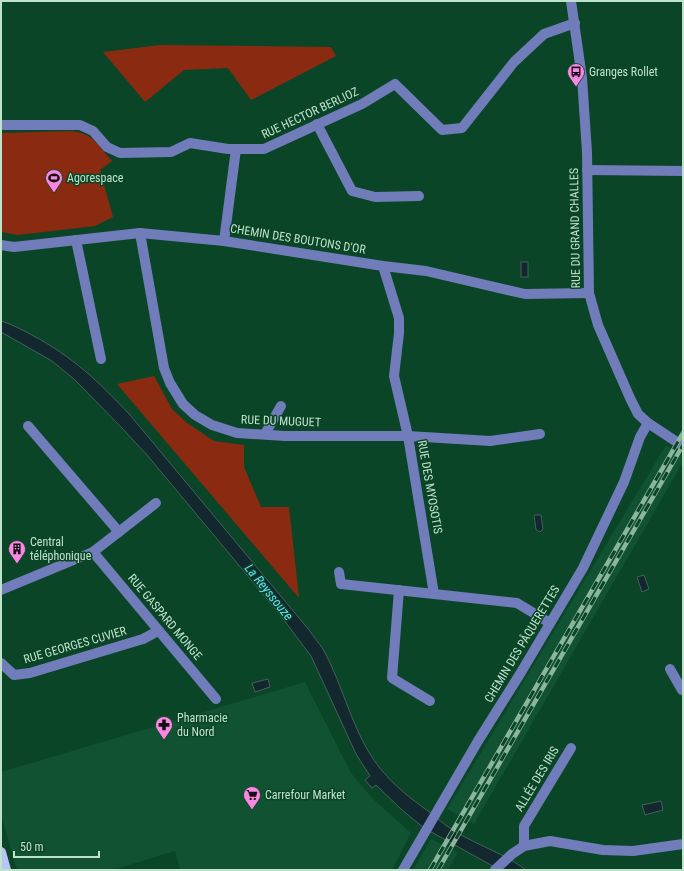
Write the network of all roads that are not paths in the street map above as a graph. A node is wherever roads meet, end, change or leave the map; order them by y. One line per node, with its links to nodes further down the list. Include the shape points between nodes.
1 (571, 1): 2 (street, RUE DU GRAND CHALLES)
2 (575, 23): 3 (street, RUE HECTOR BERLIOZ, via 544,34 514,62 462,128 442,130 395,84 362,104); 6 (street, RUE DU GRAND CHALLES, via 582,78)
3 (317, 124): 5 (street, RUE HECTOR BERLIOZ, via 264,149); 8 (street, via 352,191 375,197)
4 (1, 125): 5 (street, RUE HECTOR BERLIOZ, via 80,125 93,131 107,147 120,153 171,152 190,143)
5 (236, 149): 11 (street)
6 (587, 170): 7 (street); 14 (street, RUE DU GRAND CHALLES)
7 (683, 171)
8 (419, 196)
9 (140, 233): 10 (street, CHEMIN DES BOUTONS D'OR); 11 (street, CHEMIN DES BOUTONS D'OR); 19 (street, RUE DU MUGUET, via 164,368 183,404 212,425 237,433)
10 (76, 240): 12 (street, CHEMIN DES BOUTONS D'OR, via 14,247); 15 (street)
11 (224, 241): 13 (street, CHEMIN DES BOUTONS D'OR)
12 (1, 245)
13 (383, 266): 14 (street, CHEMIN DES BOUTONS D'OR, via 426,271 525,294); 21 (street, RUE DES MYOSOTIS, via 399,318 394,376)
14 (589, 293): 17 (street, RUE DU GRAND CHALLES, via 598,325 630,398 638,414)
15 (101, 359)
16 (280, 406): 19 (street)
17 (648, 422): 22 (street, RUE DU GRAND CHALLES); 30 (street, CHEMIN DES PÂQUERETTES, via 640,436 624,482 583,568)
18 (28, 426): 24 (street)
19 (265, 434): 21 (street, RUE DU MUGUET)
20 (540, 434): 21 (street, RUE DU MUGUET, via 490,441)
21 (408, 436): 29 (street, RUE DES MYOSOTIS)
22 (683, 446)
23 (156, 502): 24 (street)
24 (119, 532): 25 (street)
25 (93, 552): 27 (street); 31 (street, RUE GASPARD MONGE)
26 (339, 572): 28 (street, via 341,584)
27 (1, 590)
28 (399, 590): 29 (street); 36 (street, via 392,678)
29 (434, 594): 30 (street, via 517,603)
30 (550, 623): 42 (street, CHEMIN DES PÂQUERETTES)
31 (158, 631): 32 (street, RUE GEORGES CUVIER, via 143,639 30,673 14,675); 35 (street, RUE GASPARD MONGE)
32 (1, 663)
33 (670, 669): 34 (street)
34 (683, 690)
35 (216, 699)
36 (430, 701)
37 (570, 748): 39 (street, ALLÉE DES IRIS, via 524,826)
38 (683, 844): 39 (street, via 633,851 603,850 550,841)
39 (524, 846): 43 (street)
40 (1, 852): 41 (main road)
41 (6, 870)
42 (403, 870)
43 (495, 870)

